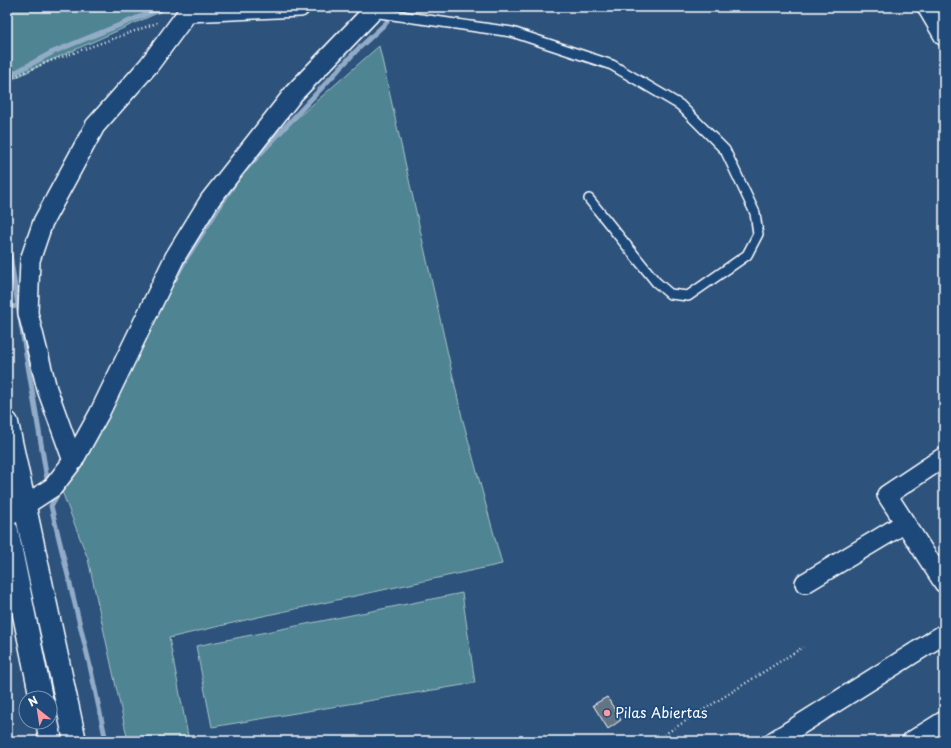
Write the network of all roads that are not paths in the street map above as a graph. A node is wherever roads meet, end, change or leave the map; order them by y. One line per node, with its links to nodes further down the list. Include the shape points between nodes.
1 (300, 7): 8 (street, via 188,12 149,65 95,126 43,222 30,260 28,313 47,388)
2 (932, 9): 4 (street)
3 (373, 10): 5 (lane, via 512,32 612,65 680,105 725,150 755,213 758,234 747,255 688,296 670,294 656,282); 8 (street, via 294,93 210,200 175,256 99,414)
4 (944, 36)
5 (589, 198)
6 (7, 423): 9 (street)
7 (944, 457): 10 (street, via 887,494)
8 (73, 460): 9 (street, via 53,487)
9 (15, 512): 16 (street)
10 (905, 523): 12 (street); 13 (street)
11 (7, 531): 15 (street)
12 (943, 580)
13 (805, 583)
14 (944, 634): 22 (street)
15 (39, 690)
16 (56, 690)
17 (58, 698): 21 (street)
18 (944, 721): 23 (street)
19 (48, 730): 20 (street)
20 (51, 741)
21 (75, 741)
22 (774, 741)
23 (912, 741)

